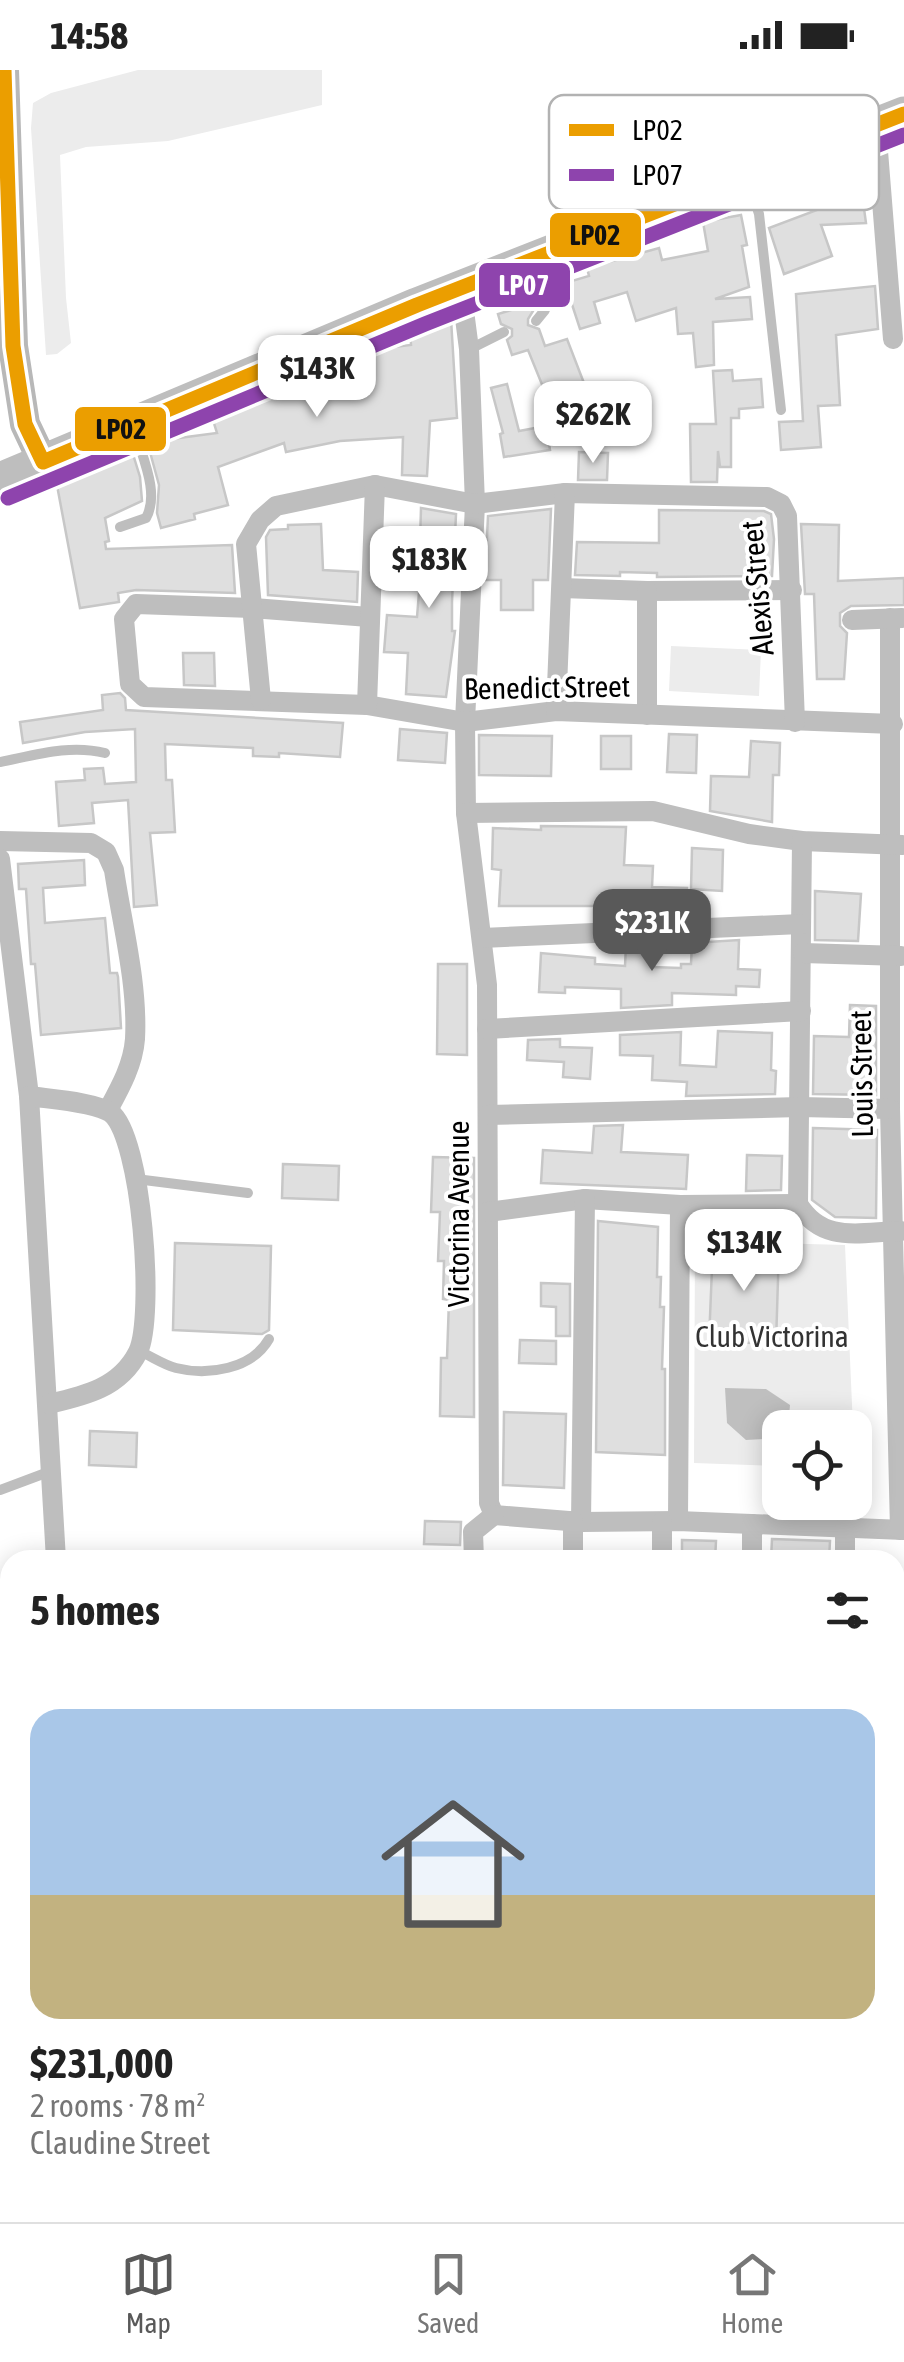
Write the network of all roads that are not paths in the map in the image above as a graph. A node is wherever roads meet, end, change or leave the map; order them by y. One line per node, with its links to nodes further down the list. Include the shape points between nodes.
1 (4, 70): 3 (main road)
2 (890, 120): 10 (street)
3 (4, 184): 11 (main road)
4 (661, 210): 6 (highway)
5 (758, 210): 13 (lane)
6 (534, 258): 7 (highway); 8 (lane, via 545,310)
7 (461, 288): 12 (street, Victorina Avenue); 14 (highway)
8 (536, 321)
9 (504, 332): 12 (lane)
10 (894, 339)
11 (6, 346): 15 (main road)
12 (469, 350): 19 (street, Victorina Avenue)
13 (781, 410)
14 (134, 426): 15 (highway); 20 (lane, via 151,510)
15 (42, 462): 16 (highway)
16 (0, 480)
17 (375, 485): 19 (street, Alexis Street); 24 (street, Alexis Street, via 276,506 260,520 246,544); 25 (street)
18 (565, 494): 19 (street, Alexis Street); 21 (street); 22 (street, Alexis Street, via 768,497 787,516)
19 (475, 504): 32 (street, Victorina Avenue)
20 (120, 527)
21 (562, 588): 23 (street); 30 (street)
22 (792, 590): 23 (street); 33 (street, Alexis Street)
23 (647, 592): 31 (street)
24 (252, 608): 25 (street); 28 (street, Alexis Street); 28 (street, Benedict Street, via 136,604 124,618 125,657 130,684 144,697)
25 (369, 617): 29 (street)
26 (897, 618): 27 (street); 34 (street, Louis Street)
27 (852, 620)
28 (261, 700): 29 (street, Benedict Street)
29 (366, 705): 32 (street, Benedict Street)
30 (556, 711): 31 (street, Benedict Street); 32 (street, Benedict Street)
31 (648, 716): 33 (street, Benedict Street)
32 (465, 722): 38 (street, Victorina Avenue)
33 (795, 722): 34 (street, Benedict Street)
34 (893, 724): 36 (street, Louis Street)
35 (105, 752): 37 (lane, via 53,751)
36 (898, 755): 41 (street, Louis Street)
37 (0, 762)
38 (466, 813): 40 (street, via 654,811); 45 (street, Victorina Avenue)
39 (0, 840): 53 (street, via 91,843 106,852 114,870 135,1040 126,1078)
40 (802, 841): 41 (street); 44 (street)
41 (898, 844): 47 (street, Louis Street)
42 (0, 859): 43 (street)
43 (2, 904): 51 (street)
44 (801, 924): 45 (street); 46 (street)
45 (482, 938): 49 (street, Victorina Avenue)
46 (803, 953): 47 (street); 48 (street)
47 (897, 956): 50 (street, Louis Street)
48 (800, 1010): 49 (street); 52 (street)
49 (487, 1029): 55 (street, Victorina Avenue)
50 (897, 1046): 54 (street, Louis Street)
51 (29, 1096): 53 (street); 67 (street)
52 (800, 1106): 54 (street); 55 (street); 61 (street)
53 (108, 1110): 57 (street, via 118,1120)
54 (890, 1110): 56 (street, Louis Street)
55 (488, 1115): 62 (street, Victorina Avenue)
56 (898, 1140): 63 (street, Louis Street)
57 (136, 1179): 58 (lane); 66 (street, via 146,1266 146,1324)
58 (248, 1193)
59 (585, 1198): 60 (street); 62 (street); 73 (street)
60 (680, 1204): 61 (street); 72 (street)
61 (798, 1204): 63 (street, via 824,1230)
62 (488, 1212): 71 (street, Victorina Avenue)
63 (898, 1232): 64 (street, Louis Street)
64 (900, 1320): 68 (street, Louis Street)
65 (268, 1339): 66 (lane, via 259,1355 207,1371 176,1368)
66 (138, 1351): 67 (street, via 95,1394)
67 (49, 1404): 69 (street)
68 (900, 1410): 76 (street, Louis Street)
69 (52, 1471): 70 (lane); 77 (street)
70 (0, 1490)
71 (494, 1515): 73 (street); 78 (street, via 473,1532)
72 (670, 1521): 73 (street); 74 (street); 80 (street)
73 (577, 1522): 79 (street)
74 (752, 1524): 75 (street); 81 (street)
75 (845, 1528): 76 (street); 82 (street)
76 (902, 1530)
77 (56, 1550)
78 (474, 1550)
79 (574, 1550)
80 (664, 1550)
81 (752, 1550)
82 (845, 1550)

